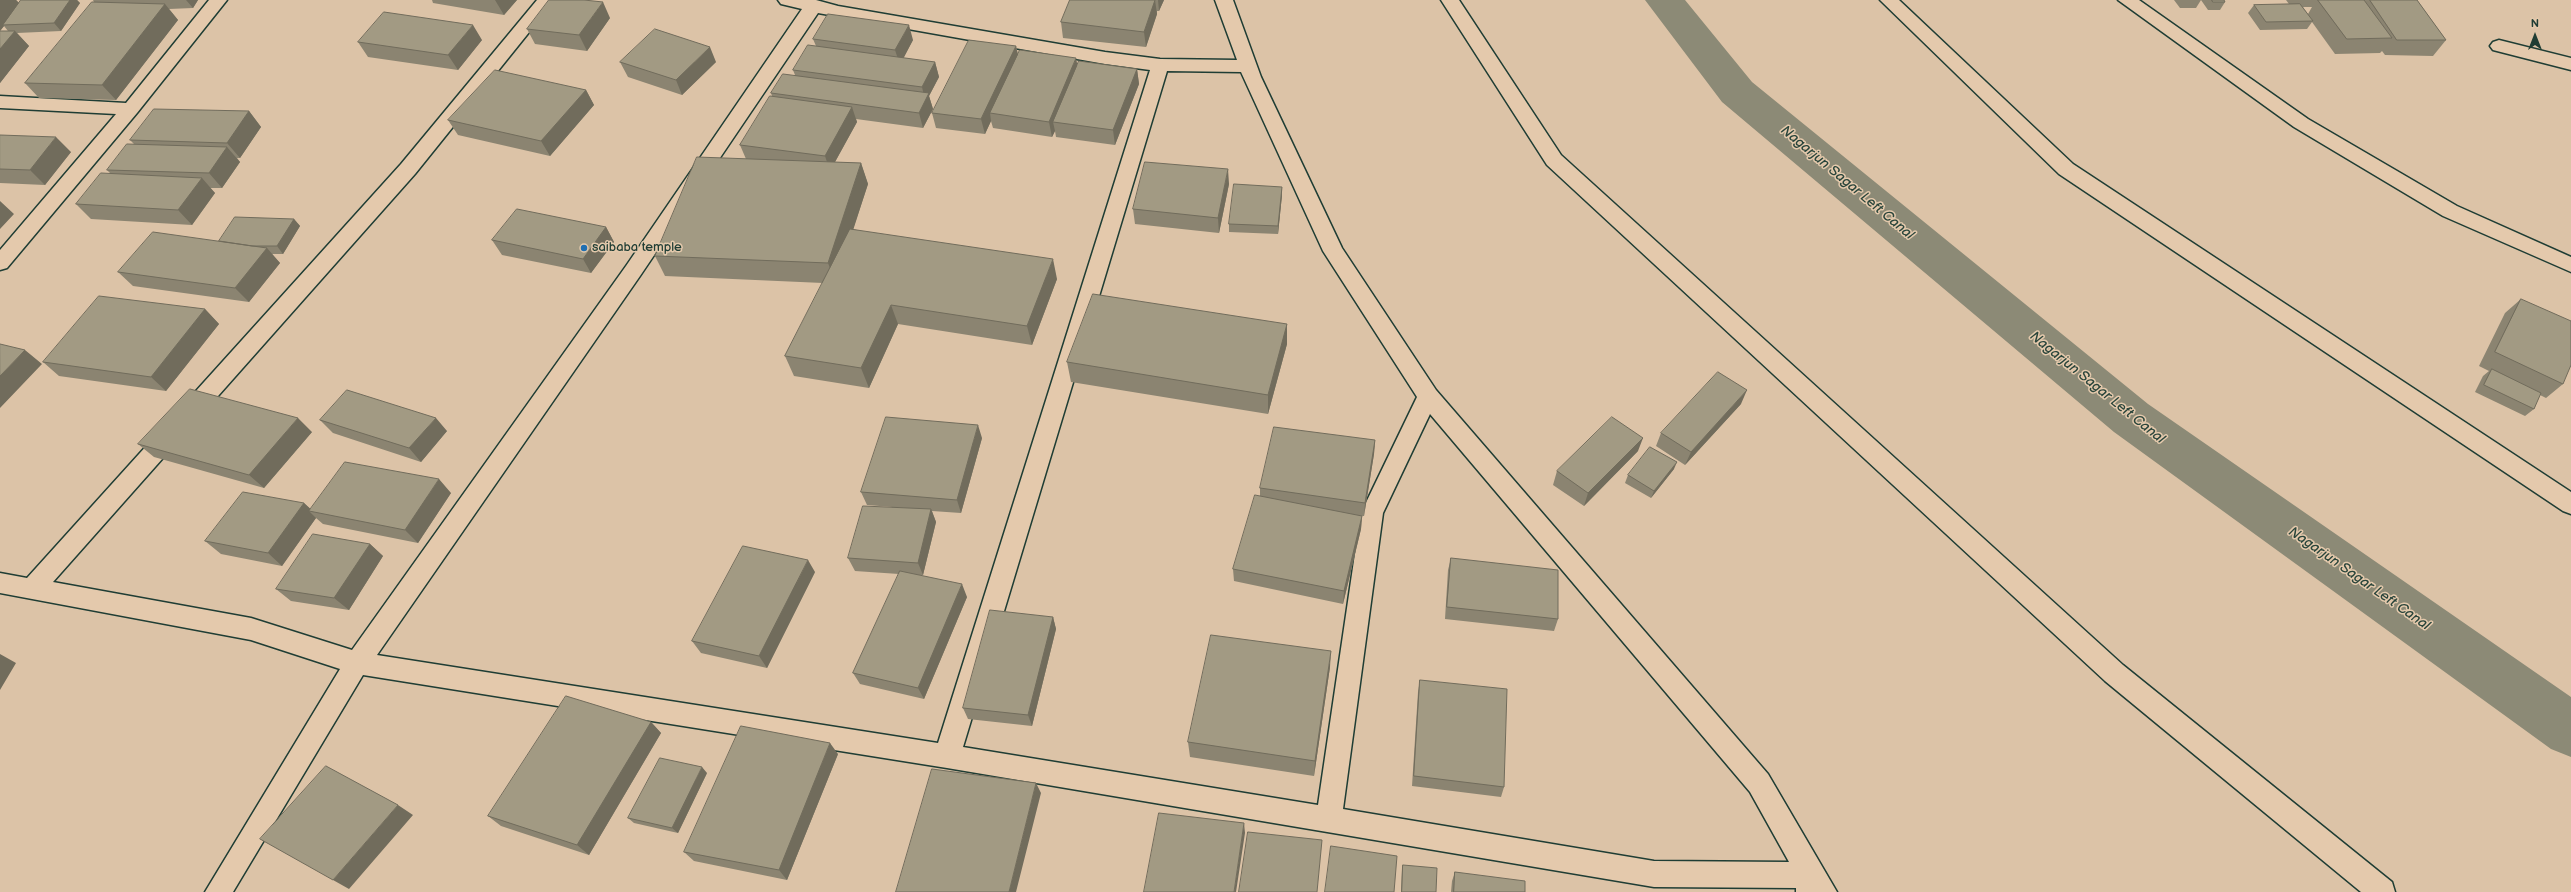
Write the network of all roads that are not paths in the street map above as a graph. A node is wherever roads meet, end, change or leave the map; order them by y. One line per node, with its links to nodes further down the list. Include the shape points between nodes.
1 (218, 0): 15 (street)
2 (546, 0): 21 (street, via 408,169)
3 (787, 0): 8 (street)
4 (1224, 0): 13 (street)
5 (1450, 0): 27 (street, via 1554,160 2114,673)
6 (1889, 0): 19 (street, via 2066,169)
7 (2127, 0): 17 (street, via 2301,123 2450,211)
8 (814, 5): 9 (street); 22 (street, via 633,271)
9 (843, 6): 12 (street, via 1105,58)
10 (2499, 46): 11 (street)
11 (2571, 64)
12 (1160, 65): 13 (street); 23 (street)
13 (1248, 66): 18 (street, via 1333,251)
14 (0, 102): 15 (street)
15 (131, 108): 16 (street)
16 (0, 263)
17 (2571, 265)
18 (1428, 396): 24 (street, via 1372,513); 25 (street, via 1759,783)
19 (2571, 504)
20 (0, 584): 21 (street)
21 (33, 588): 22 (street, via 251,629)
22 (357, 663): 23 (street); 26 (street)
23 (947, 756): 24 (street)
24 (1329, 820): 25 (street, via 1654,874)
25 (1815, 886)
26 (218, 892)
27 (2382, 892)

